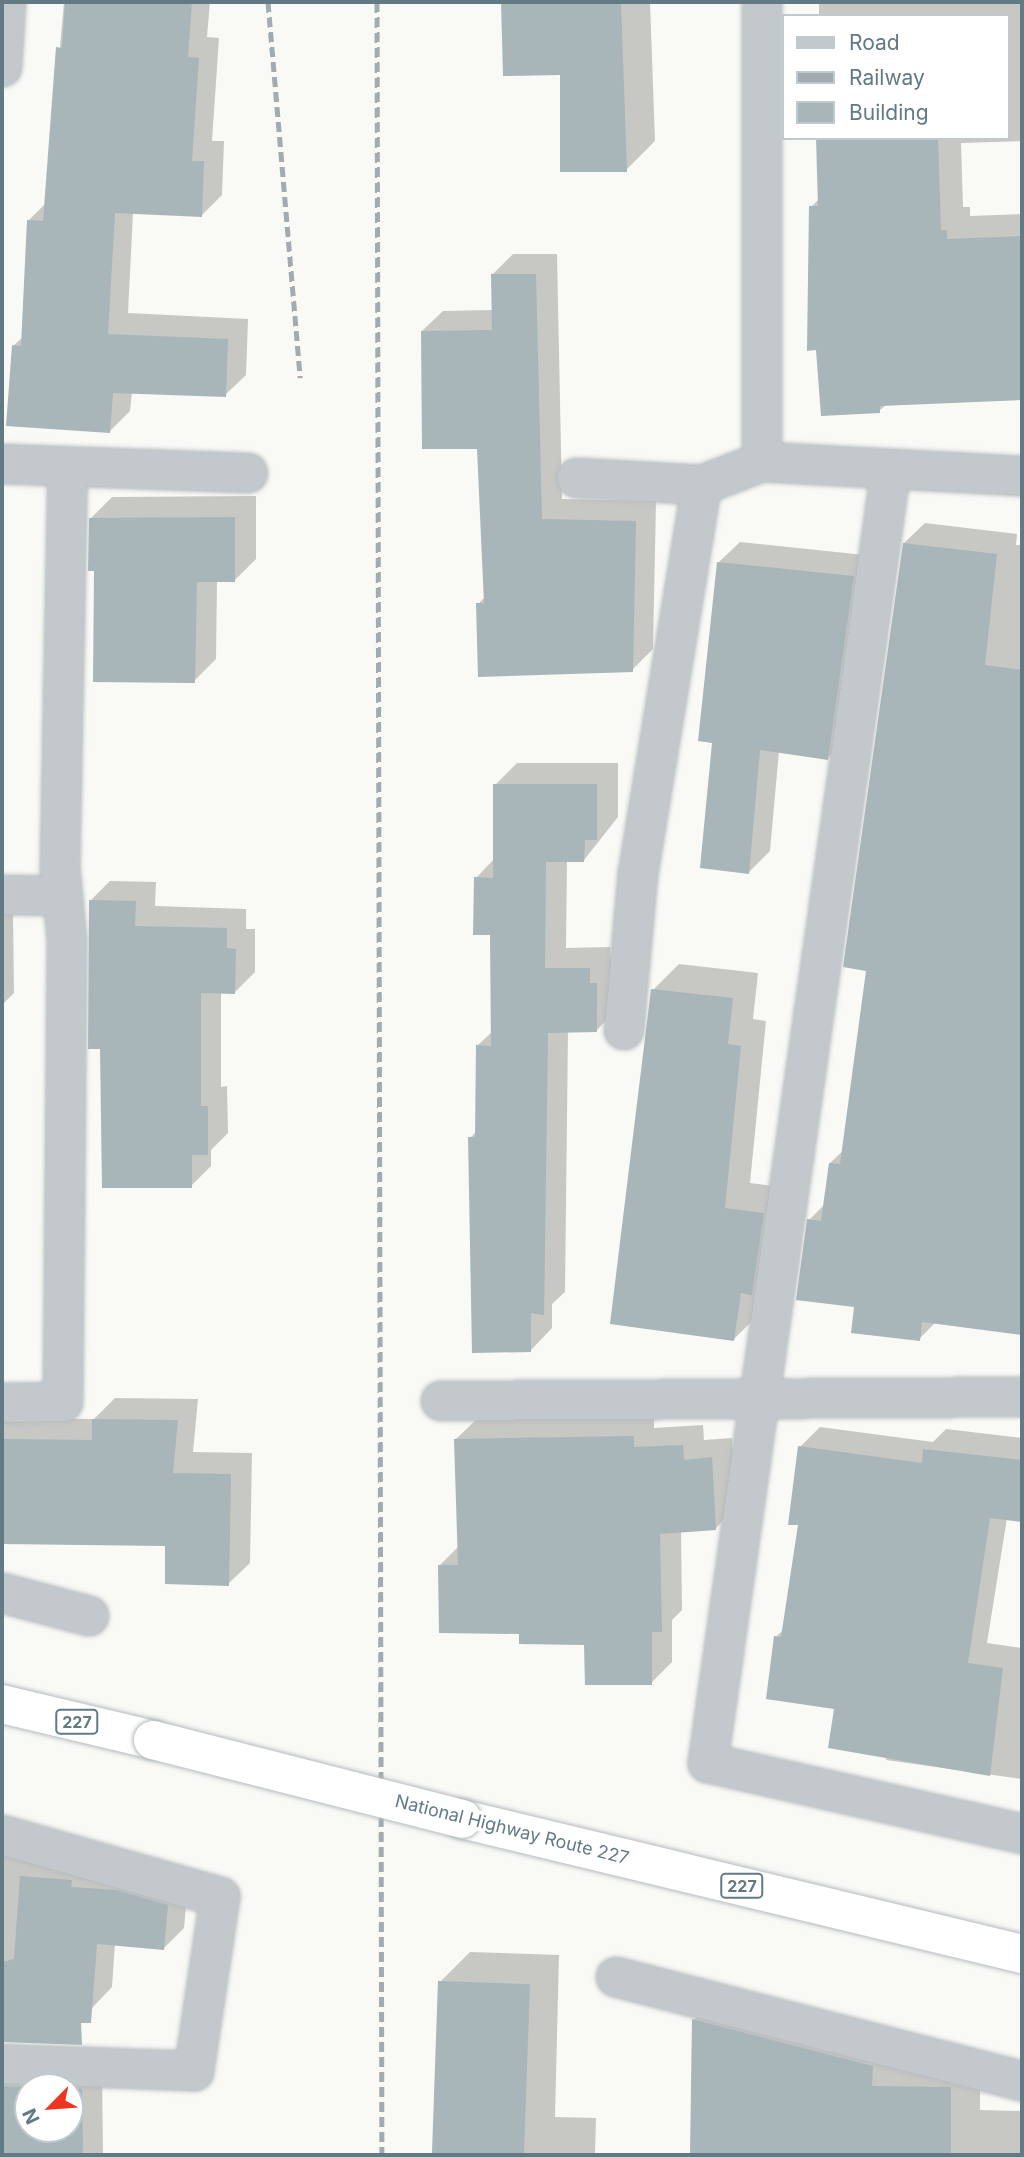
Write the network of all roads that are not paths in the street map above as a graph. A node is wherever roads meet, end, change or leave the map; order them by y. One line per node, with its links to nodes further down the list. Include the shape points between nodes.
1 (6, 2): 3 (street)
2 (762, 2): 4 (street)
3 (2, 67)
4 (762, 462): 7 (street); 11 (street)
5 (2, 464): 6 (street)
6 (68, 467): 8 (street); 13 (street)
7 (891, 469): 9 (street); 16 (street)
8 (248, 473)
9 (1022, 476)
10 (578, 478): 11 (street)
11 (702, 485): 14 (street, via 638,874)
12 (2, 895): 13 (street)
13 (60, 895): 18 (street, via 67,940 63,1402)
14 (624, 1030)
15 (1022, 1397): 16 (street)
16 (757, 1400): 17 (street); 22 (street, via 708,1763)
17 (441, 1401)
18 (2, 1403)
19 (2, 1593): 20 (street)
20 (89, 1616)
21 (2, 1704): 24 (highway, National Highway Route 227 / 227, bridge)
22 (1022, 1834)
23 (2, 1835): 26 (street, via 220,1898 194,2071)
24 (1022, 1954)
25 (616, 1977): 27 (street)
26 (2, 2064)
27 (1022, 2081)

